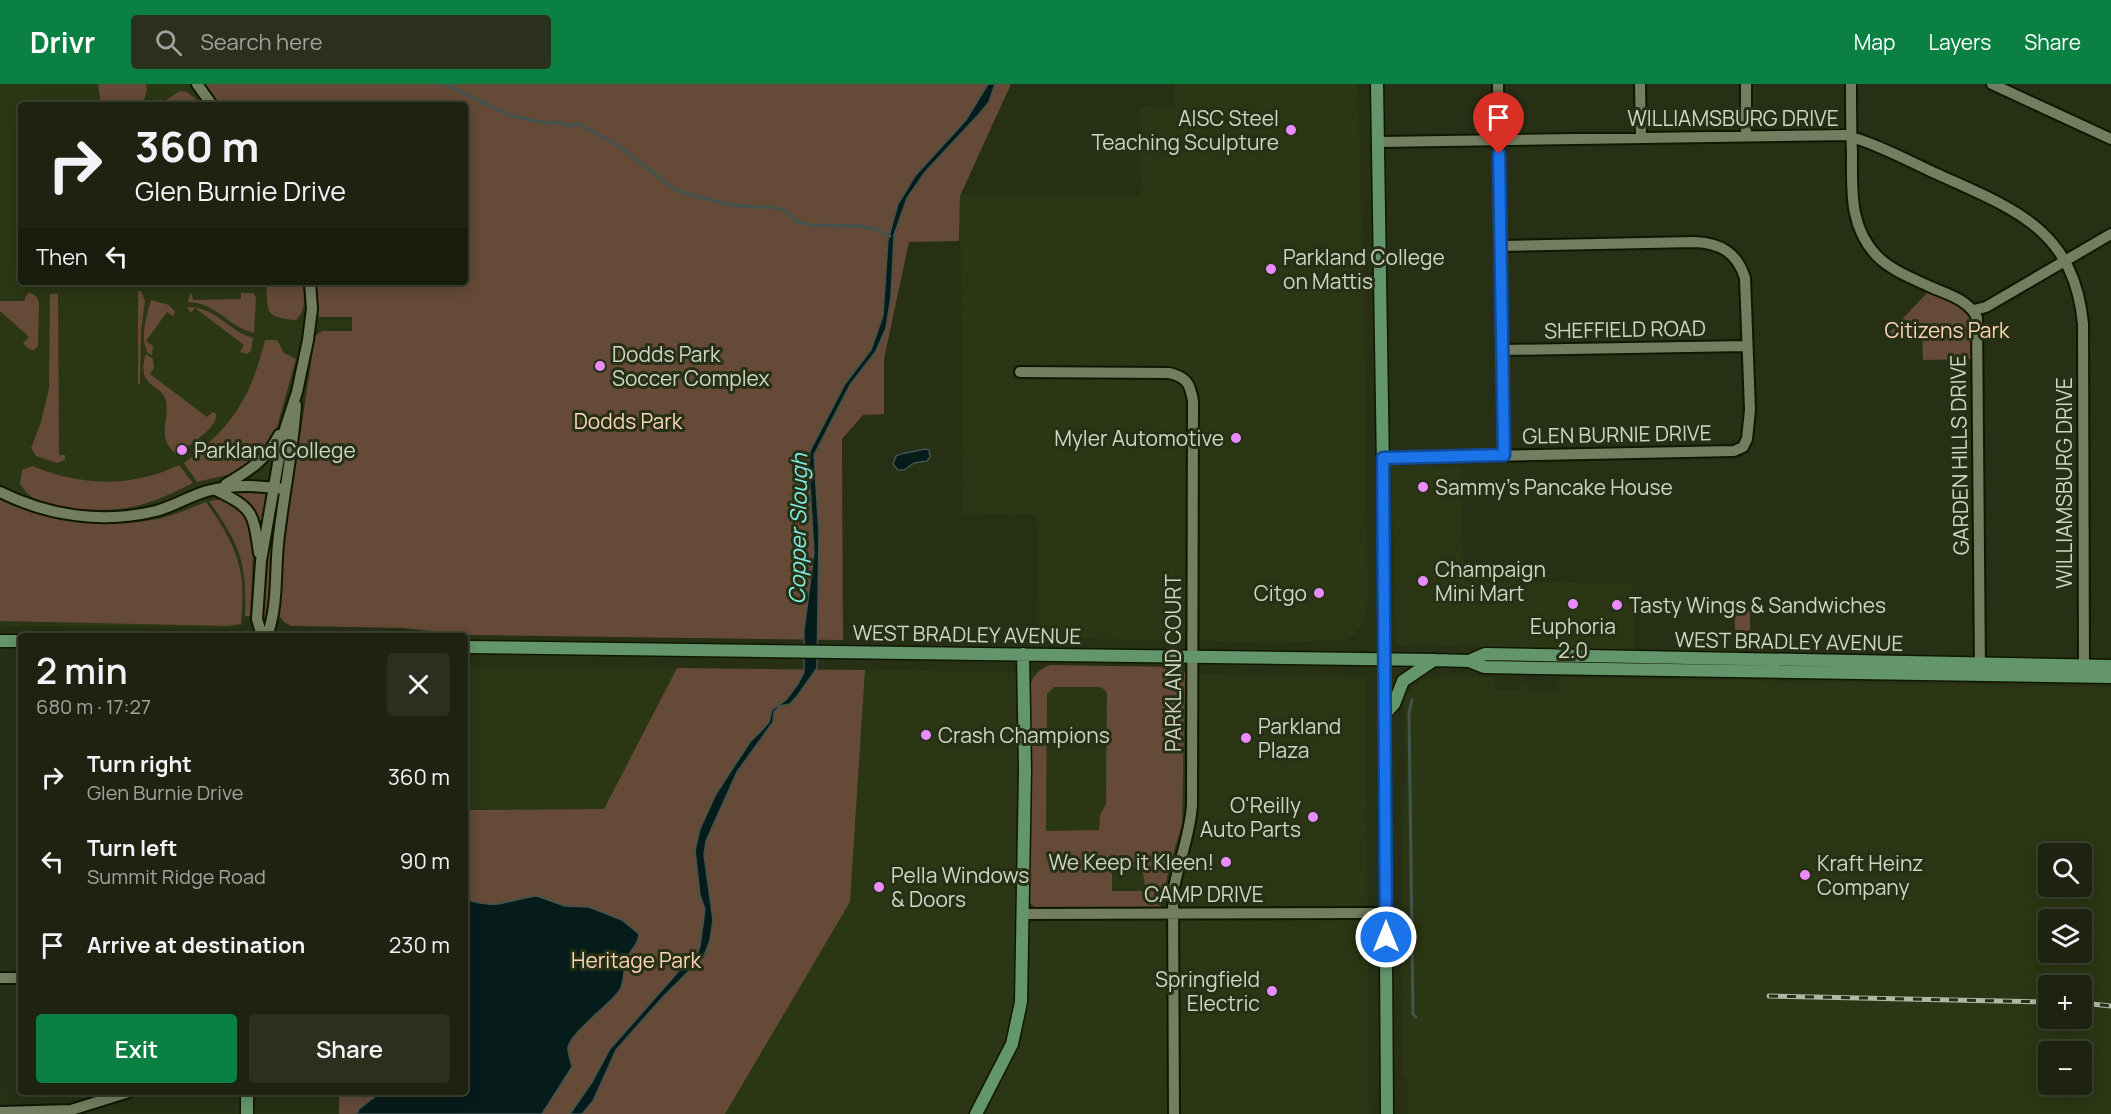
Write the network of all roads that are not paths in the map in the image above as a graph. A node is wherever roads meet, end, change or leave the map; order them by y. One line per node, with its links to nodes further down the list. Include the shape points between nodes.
1 (197, 84): 8 (street)
2 (1377, 84): 14 (main road)
3 (1498, 84): 13 (street)
4 (1640, 84): 11 (street)
5 (1746, 84): 9 (street)
6 (1851, 84): 10 (street)
7 (1992, 84): 12 (street)
8 (210, 102)
9 (1746, 136): 10 (street, WILLIAMSBURG DRIVE); 11 (street, WILLIAMSBURG DRIVE)
10 (1852, 137): 17 (street, WILLIAMSBURG DRIVE, via 2015,211 2046,235); 19 (street, via 1854,215 1870,248 1888,265)
11 (1641, 138): 13 (street, WILLIAMSBURG DRIVE)
12 (2111, 139)
13 (1498, 140): 14 (street, WILLIAMSBURG DRIVE); 16 (street)
14 (1378, 142): 26 (main road)
15 (2111, 234): 17 (street)
16 (1501, 246): 20 (street, via 1717,244 1738,261 1745,278); 21 (street)
17 (2066, 261): 19 (street); 42 (street, WILLIAMSBURG DRIVE, via 2079,296 2083,324)
18 (310, 285): 23 (street, via 310,326)
19 (1974, 310): 41 (street, GARDEN HILLS DRIVE)
20 (1747, 346): 21 (street, SHEFFIELD ROAD); 25 (street, GLEN BURNIE DRIVE, via 1750,410 1743,447 1734,451)
21 (1503, 350): 25 (street)
22 (1020, 372): 37 (street, PARKLAND COURT, via 1169,373 1188,382 1193,400)
23 (297, 392): 24 (street); 27 (street, via 294,433)
24 (288, 416): 27 (street); 28 (street, via 272,450 253,468)
25 (1504, 455): 26 (street, GLEN BURNIE DRIVE)
26 (1383, 458): 38 (main road)
27 (279, 488): 28 (street, via 238,485); 30 (street); 32 (street, via 273,619)
28 (216, 489): 29 (street, via 156,511 121,517 51,511); 30 (street, via 238,501 253,517)
29 (0, 492)
30 (261, 561): 31 (street, via 257,619)
31 (261, 633)
32 (268, 633)
33 (0, 641): 34 (main road)
34 (18, 642)
35 (468, 647): 36 (main road, WEST BRADLEY AVENUE)
36 (1023, 654): 37 (main road, WEST BRADLEY AVENUE); 46 (main road)
37 (1194, 656): 38 (main road, WEST BRADLEY AVENUE); 47 (street, PARKLAND COURT, via 1190,825 1177,872)
38 (1384, 659): 39 (main road, WEST BRADLEY AVENUE); 44 (main road)
39 (1434, 660): 41 (main road, WEST BRADLEY AVENUE, via 1469,661 1484,667); 44 (main road, via 1402,681 1394,704)
40 (2111, 666): 42 (main road, WEST BRADLEY AVENUE)
41 (1980, 669): 42 (main road, WEST BRADLEY AVENUE)
42 (2084, 671): 43 (main road, WEST BRADLEY AVENUE)
43 (2111, 677)
44 (1384, 715): 45 (main road)
45 (1386, 913): 47 (street, CAMP DRIVE); 56 (main road)
46 (1022, 914): 47 (street, CAMP DRIVE); 54 (main road, via 1017,1024 1006,1059)
47 (1173, 914): 55 (street, PARKLAND COURT)
48 (0, 978): 49 (street)
49 (18, 978)
50 (119, 1095): 52 (street, via 71,1110)
51 (247, 1095): 53 (main road)
52 (0, 1112)
53 (247, 1114)
54 (976, 1114)
55 (1174, 1114)
56 (1387, 1114)

